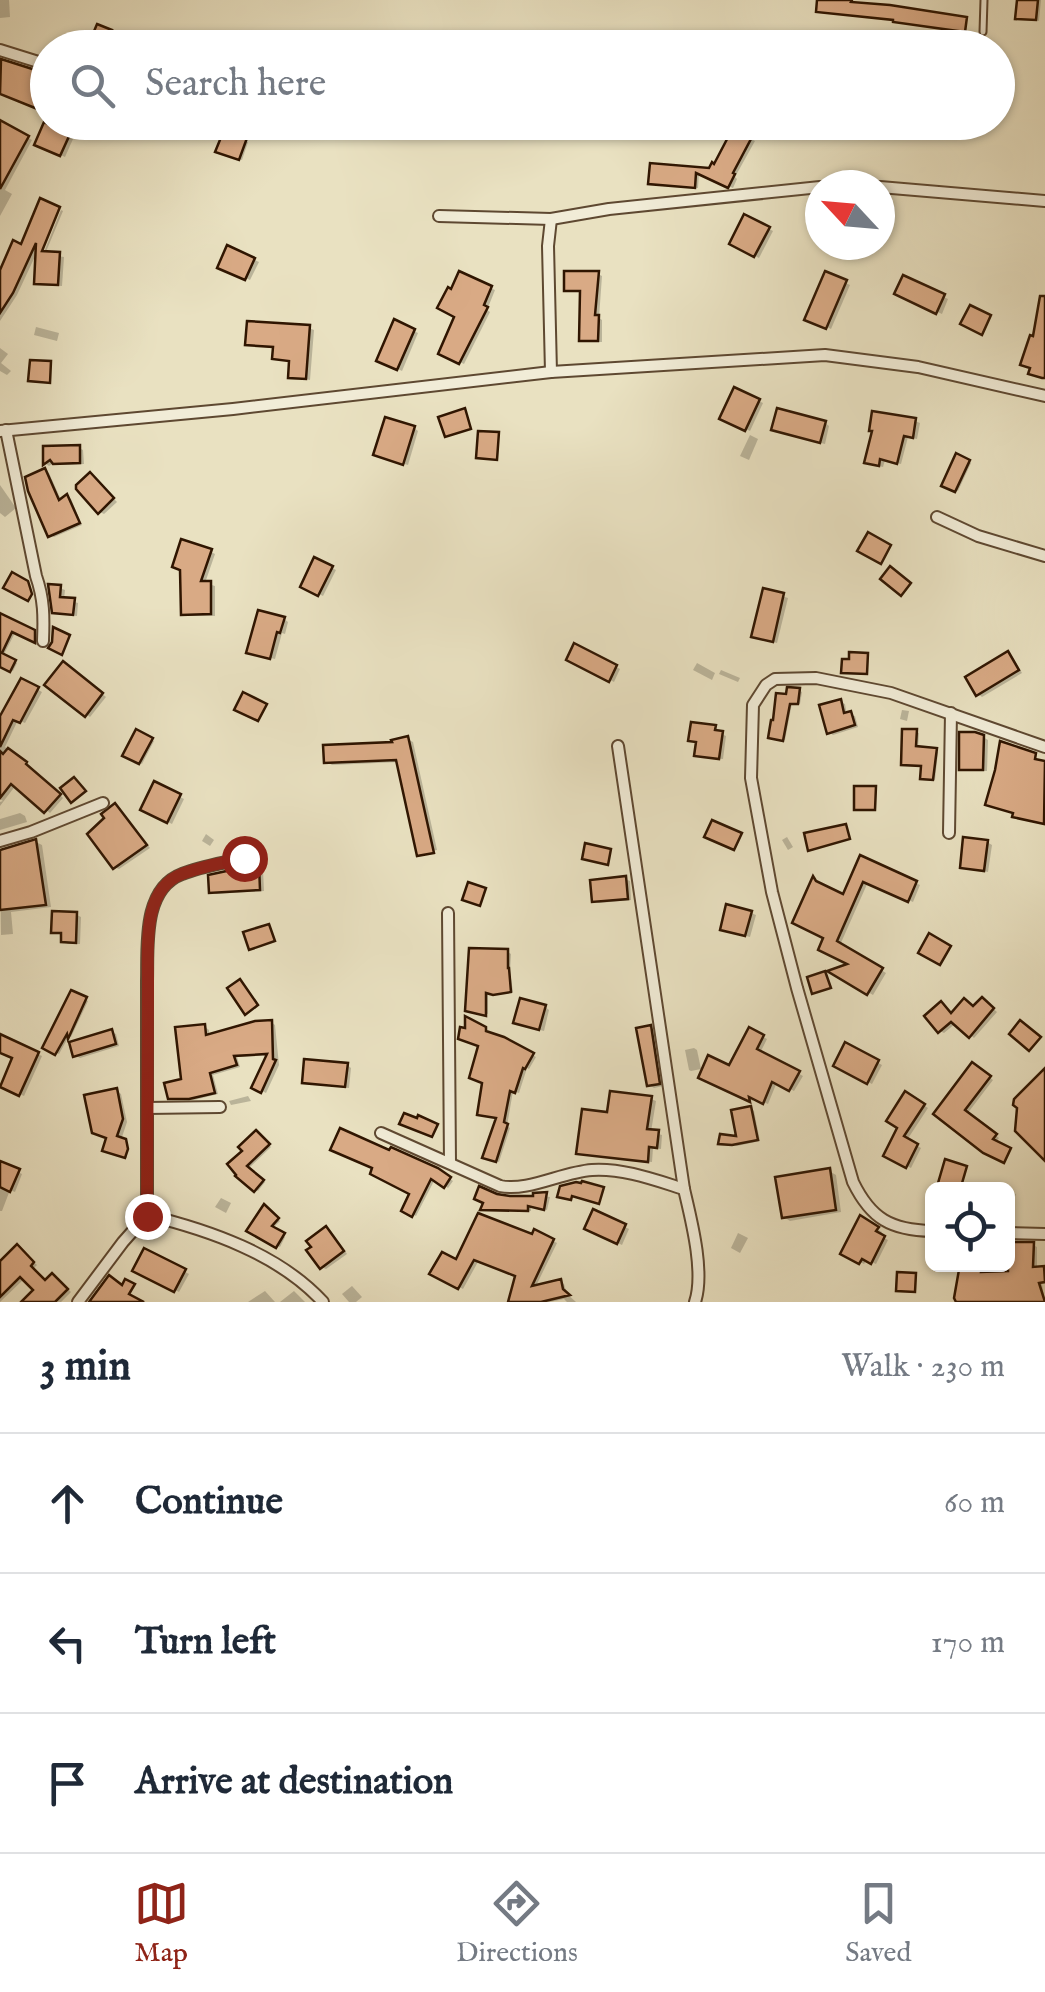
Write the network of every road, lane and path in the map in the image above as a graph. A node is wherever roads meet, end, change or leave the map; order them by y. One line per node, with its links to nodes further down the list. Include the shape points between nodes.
1 (984, 0): 2 (lane)
2 (983, 30)
3 (0, 50): 4 (street)
4 (30, 59)
5 (895, 187): 7 (street)
6 (805, 189): 9 (street)
7 (1045, 201)
8 (439, 216): 9 (street)
9 (551, 219): 10 (street)
10 (551, 372): 11 (street, via 824,356 918,367); 12 (street)
11 (1045, 396)
12 (3, 430): 15 (street, via 42,595)
13 (937, 517): 14 (street)
14 (1045, 556)
15 (43, 642)
16 (951, 713): 18 (street); 20 (street); 30 (street, via 816,678 775,679 753,705 751,778 772,892 853,1182 864,1203 889,1224)
17 (618, 746): 28 (street)
18 (1045, 747)
19 (104, 803): 21 (street)
20 (949, 833)
21 (0, 841)
22 (244, 858): 25 (street, via 179,874 157,895 148,943)
23 (448, 913): 27 (street)
24 (220, 1107): 25 (street)
25 (147, 1108): 29 (street)
26 (381, 1133): 27 (street)
27 (450, 1163): 28 (street, via 514,1189 594,1170)
28 (684, 1188): 35 (street, via 695,1239)
29 (147, 1216): 33 (street); 34 (street, via 230,1241)
30 (925, 1231)
31 (1015, 1233): 32 (street)
32 (1045, 1234)
33 (78, 1302)
34 (323, 1302)
35 (695, 1302)

